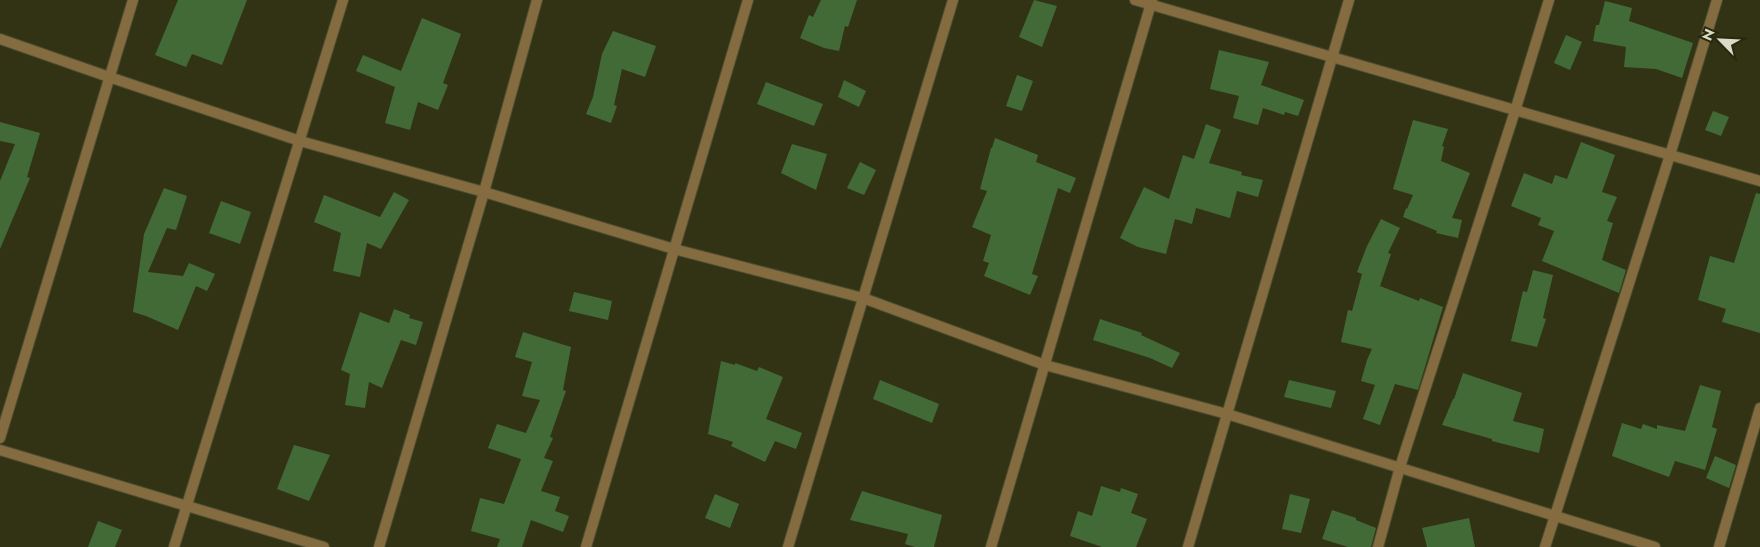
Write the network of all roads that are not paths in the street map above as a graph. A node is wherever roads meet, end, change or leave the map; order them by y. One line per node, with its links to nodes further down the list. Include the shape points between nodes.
1 (133, 0): 13 (street)
2 (343, 0): 15 (street)
3 (537, 0): 18 (street)
4 (748, 0): 19 (street)
5 (953, 0): 20 (street)
6 (1135, 0): 10 (street)
7 (1349, 0): 12 (street)
8 (1549, 0): 14 (street)
9 (1717, 0): 16 (street)
10 (1151, 3): 12 (street); 21 (street)
11 (0, 39): 13 (street)
12 (1332, 58): 14 (street); 23 (street)
13 (110, 77): 15 (street); 24 (street)
14 (1515, 111): 16 (street); 26 (street)
15 (300, 141): 18 (street); 27 (street)
16 (1670, 155): 17 (street); 28 (street)
17 (1760, 181)
18 (484, 192): 19 (street); 31 (street)
19 (674, 249): 20 (street); 32 (street)
20 (863, 298): 21 (street); 33 (street)
21 (1045, 365): 23 (street); 34 (street)
22 (1760, 408): 39 (street)
23 (1227, 414): 26 (street); 35 (street)
24 (0, 438)
25 (0, 450): 27 (street)
26 (1400, 468): 28 (street); 36 (street)
27 (187, 506): 29 (street); 30 (street)
28 (1555, 516): 37 (street); 38 (street)
29 (174, 547)
30 (324, 547)
31 (379, 547)
32 (586, 547)
33 (788, 547)
34 (991, 547)
35 (1188, 547)
36 (1378, 547)
37 (1545, 547)
38 (1655, 547)
39 (1719, 547)

